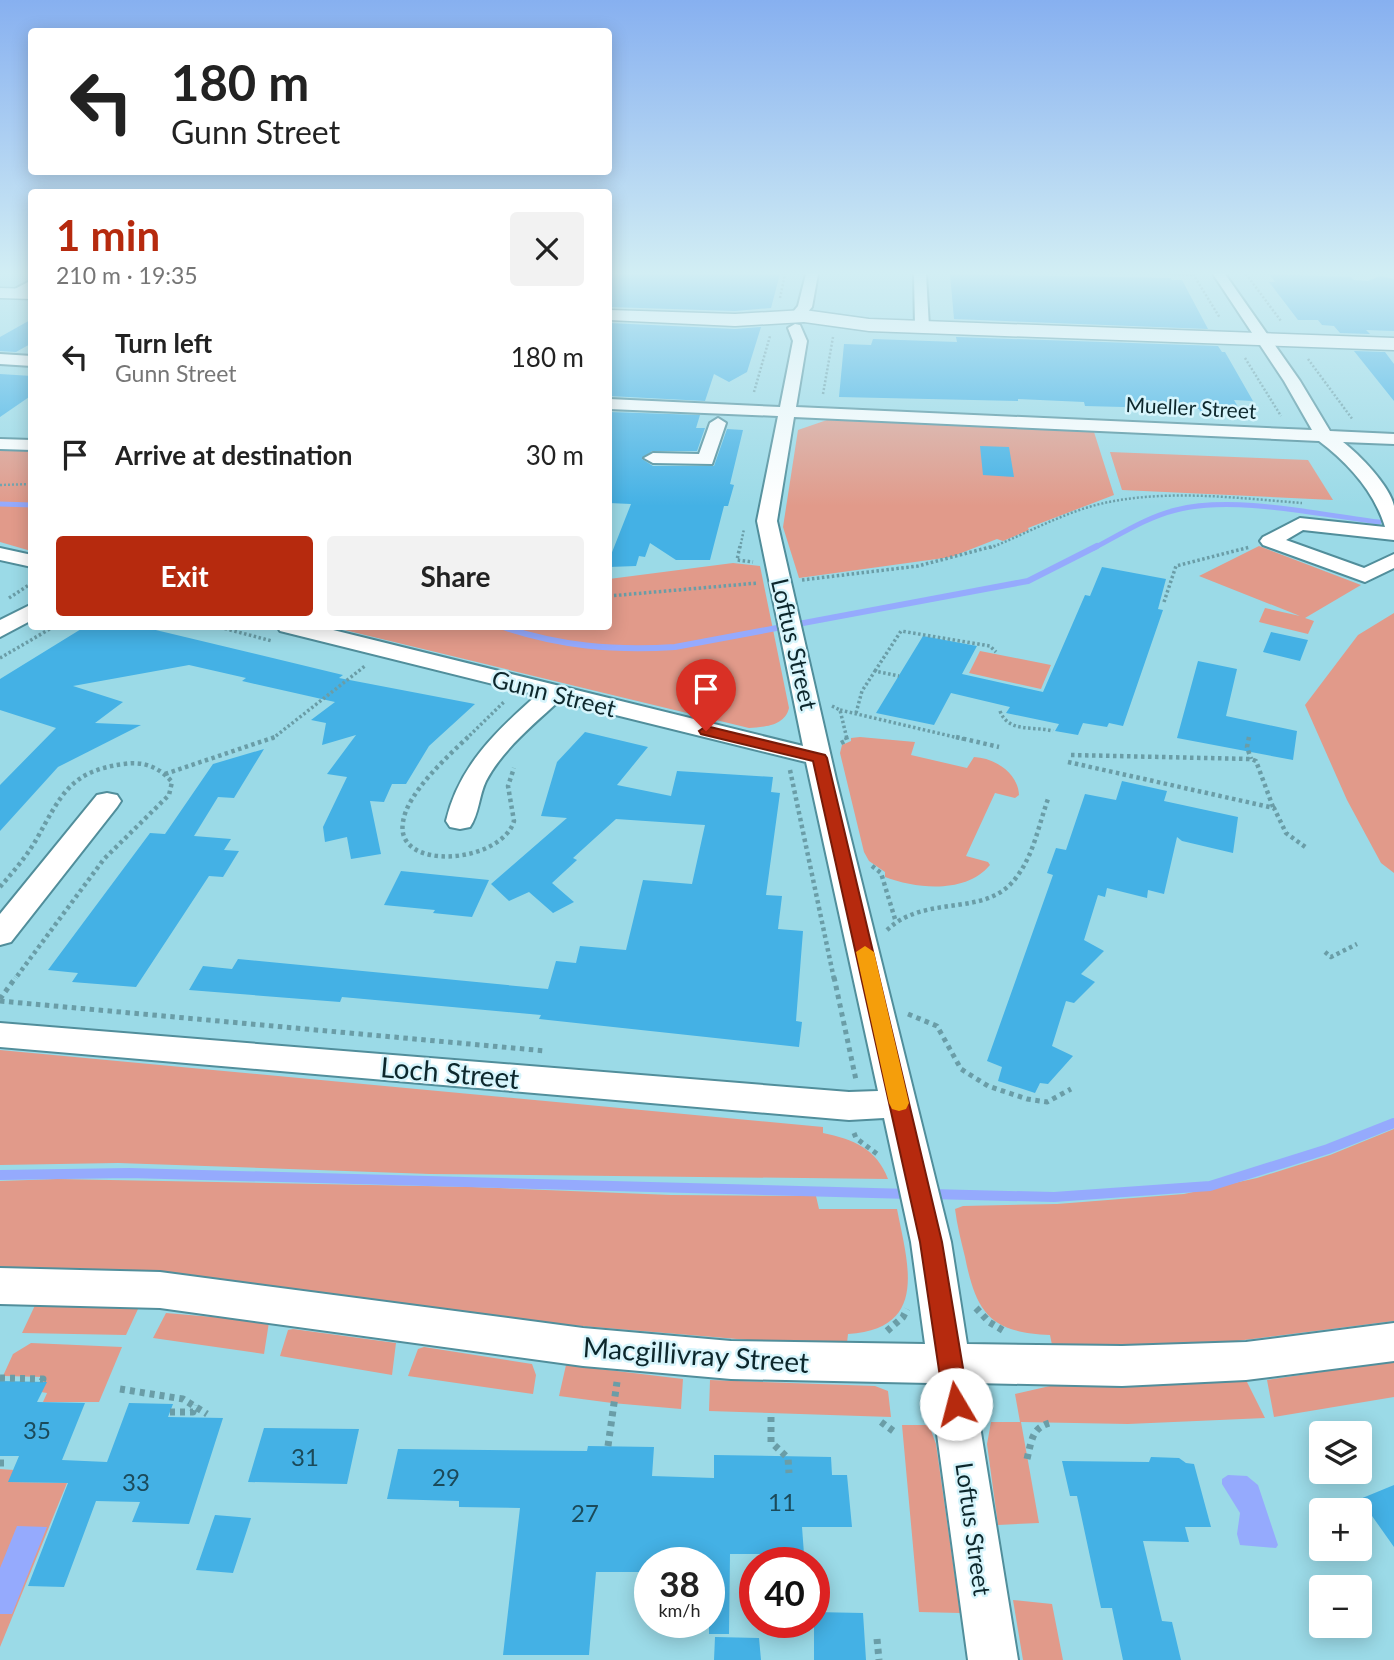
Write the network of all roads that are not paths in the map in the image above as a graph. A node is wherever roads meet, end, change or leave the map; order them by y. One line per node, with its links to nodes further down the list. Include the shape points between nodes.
1 (797, 351): 6 (street, Loftus Street)
2 (1272, 351): 8 (street)
3 (0, 359): 4 (street)
4 (28, 360)
5 (612, 404): 6 (street, Mueller Street)
6 (787, 412): 8 (street, Mueller Street); 22 (street, Loftus Street, via 767,521)
7 (718, 423): 12 (street, via 706,460)
8 (1324, 436): 9 (street, Mueller Street); 13 (street, via 1367,475)
9 (1394, 439)
10 (0, 444): 11 (street)
11 (28, 445)
12 (653, 458)
13 (1394, 526)
14 (1394, 534): 17 (street, via 1300,524 1270,541 1365,576)
15 (0, 554): 16 (street)
16 (28, 560)
17 (1394, 560)
18 (28, 612): 19 (street)
19 (0, 630)
20 (304, 630): 21 (street, Gunn Street)
21 (553, 693): 22 (street, Gunn Street); 24 (street, via 477,770)
22 (820, 758): 27 (street, Loftus Street)
23 (107, 801): 25 (street)
24 (460, 821)
25 (0, 936)
26 (0, 1035): 27 (street, Loch Street)
27 (897, 1093): 30 (street, Loftus Street, via 909,1184)
28 (0, 1286): 30 (street, Macgillivray Street, via 160,1290 583,1347 698,1357)
29 (1394, 1342): 30 (street, Macgillivray Street, via 1246,1361)
30 (951, 1365): 31 (street, Loftus Street)
31 (993, 1660)

